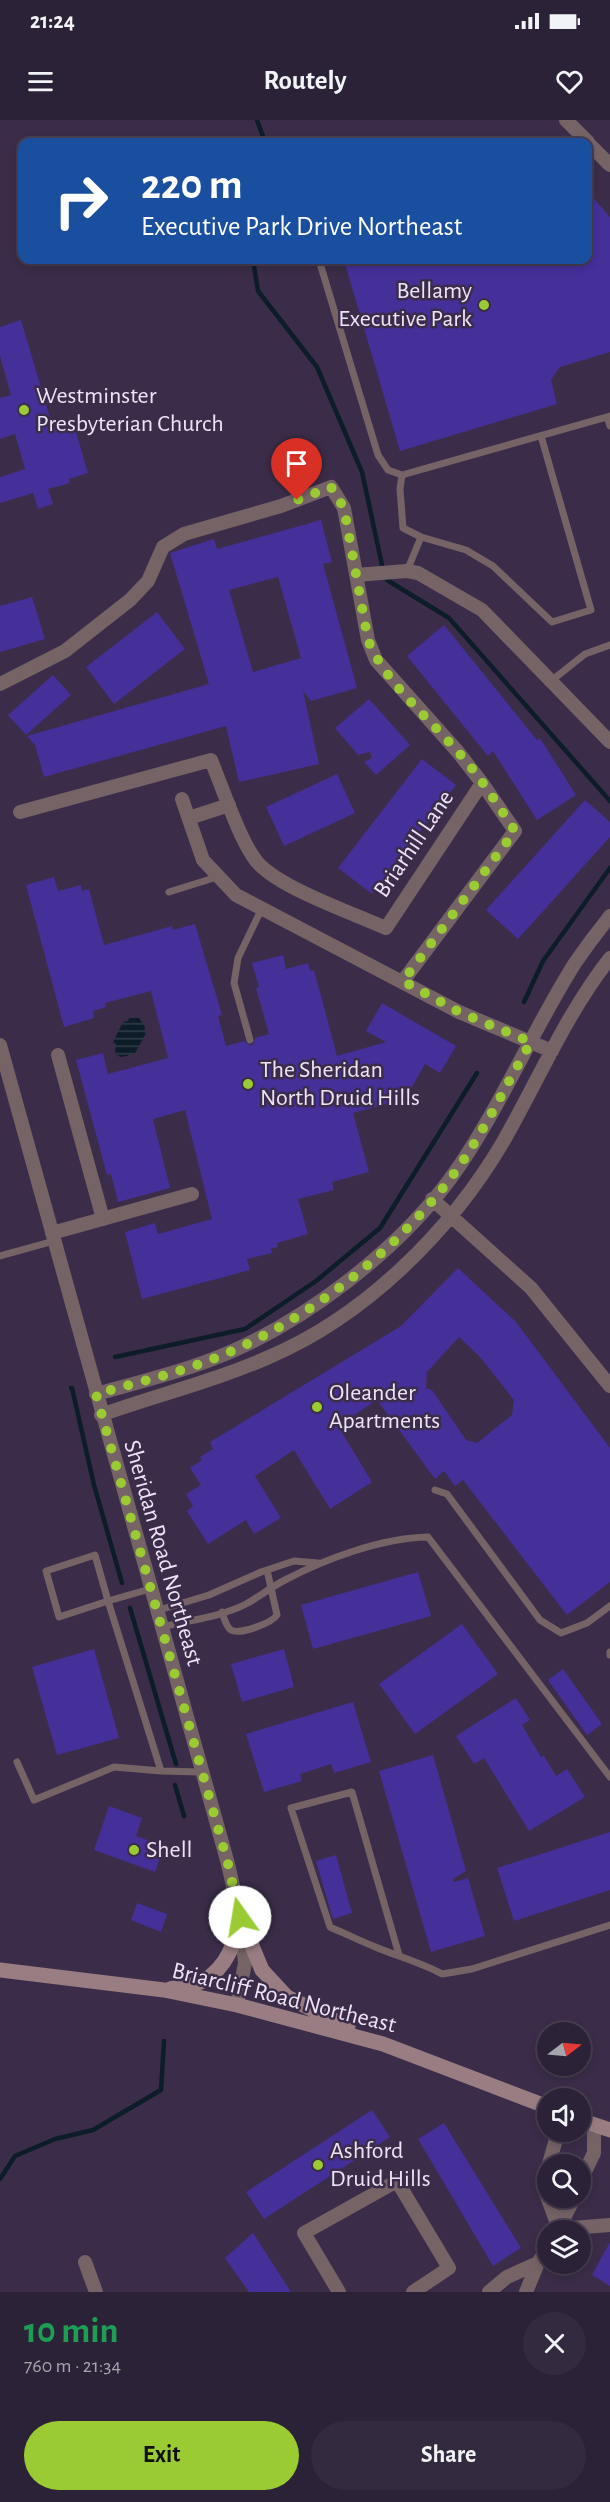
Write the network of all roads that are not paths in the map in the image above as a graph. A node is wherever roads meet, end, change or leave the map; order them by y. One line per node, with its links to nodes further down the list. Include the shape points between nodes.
1 (566, 120): 2 (street)
2 (583, 138)
3 (592, 147): 4 (street)
4 (610, 165)
5 (320, 264): 9 (lane, via 378,456 388,470)
6 (609, 416): 7 (lane); 8 (lane)
7 (610, 426)
8 (541, 436): 9 (lane); 10 (lane, via 591,610 552,622 493,566 466,550)
9 (402, 475): 10 (lane, via 403,528)
10 (421, 537): 11 (lane)
11 (407, 571): 12 (street); 14 (street, via 418,573 482,610)
12 (356, 575): 15 (street, Briarhill Lane, via 344,508 331,487 184,534 163,547 148,581 130,600 65,651); 17 (street, Briarhill Lane, via 368,640 376,660)
13 (610, 645): 14 (lane, via 585,654)
14 (551, 681): 16 (street)
15 (0, 684)
16 (610, 742)
17 (482, 783): 19 (street, Briarhill Lane, via 386,928 283,882 258,863); 27 (street, via 515,831)
18 (182, 798): 21 (street)
19 (230, 805): 20 (street, Briarhill Lane, via 211,760); 21 (street)
20 (20, 812)
21 (189, 818): 22 (street, via 203,860)
22 (218, 877): 23 (lane); 24 (street, via 236,895)
23 (169, 892)
24 (262, 908): 27 (street); 28 (lane, via 238,958 234,982)
25 (610, 916): 29 (street, via 576,963)
26 (610, 958): 31 (street)
27 (403, 981): 29 (street, via 459,1012)
28 (250, 1040)
29 (531, 1042): 31 (street); 34 (street, via 459,1167)
30 (0, 1045): 37 (street, Sheridan Road Northeast)
31 (552, 1051): 35 (street, via 502,1143)
32 (57, 1055): 36 (street)
33 (192, 1194): 36 (street)
34 (432, 1199): 35 (street); 40 (street, via 367,1264 273,1332 206,1362)
35 (450, 1215): 39 (street, via 531,1288); 41 (street, via 426,1246 383,1285 328,1325 270,1357)
36 (103, 1219): 37 (street)
37 (53, 1237): 38 (lane); 40 (street, Sheridan Road Northeast)
38 (0, 1256)
39 (610, 1386)
40 (96, 1394): 41 (street, Sheridan Road Northeast)
41 (102, 1415): 46 (street, Sheridan Road Northeast)
42 (435, 1490): 48 (lane, via 447,1494 540,1620 561,1633 587,1623)
43 (321, 1563): 44 (lane, via 294,1561); 45 (lane); 55 (lane, via 406,1537 428,1537)
44 (267, 1570): 45 (lane); 49 (lane, via 231,1587)
45 (272, 1588): 50 (lane, via 245,1605); 50 (lane, via 277,1615 266,1624 231,1630)
46 (150, 1589): 47 (lane); 49 (street, Sheridan Road Northeast)
47 (108, 1601): 47 (lane, via 95,1555 46,1571 59,1617); 53 (lane)
48 (610, 1606)
49 (156, 1611): 51 (street, Sheridan Road Northeast)
50 (222, 1612): 51 (lane)
51 (160, 1627): 54 (street, Sheridan Road Northeast)
52 (17, 1762): 53 (lane, via 34,1800 114,1767)
53 (161, 1771): 54 (lane)
54 (201, 1772): 56 (street, Sheridan Road Northeast)
55 (610, 1777)
56 (240, 1917): 60 (main road, via 235,1941 217,1971 202,1982); 61 (street, Sheridan Road Northeast, via 245,1963); 62 (main road, via 262,1970 287,1997)
57 (610, 1924): 58 (lane, via 472,1969 442,1974)
58 (399, 1955): 58 (lane, via 330,1927 291,1808 352,1792)
59 (0, 1970): 60 (main road, Briarcliff Road Northeast)
60 (164, 1990): 61 (main road, Briarcliff Road Northeast)
61 (237, 2006): 62 (main road, Briarcliff Road Northeast)
62 (383, 2044): 63 (main road, Briarcliff Road Northeast)
63 (537, 2103)
64 (591, 2123): 65 (main road)
65 (610, 2130)
66 (591, 2140): 67 (street)
67 (591, 2159)
68 (610, 2225): 69 (street)
69 (591, 2227)
70 (85, 2262): 73 (street)
71 (537, 2263): 76 (street, via 507,2277)
72 (537, 2265): 77 (street)
73 (96, 2292)
74 (339, 2292): 75 (street, via 304,2233 397,2181 449,2268)
75 (413, 2292)
76 (489, 2292)
77 (526, 2292)

